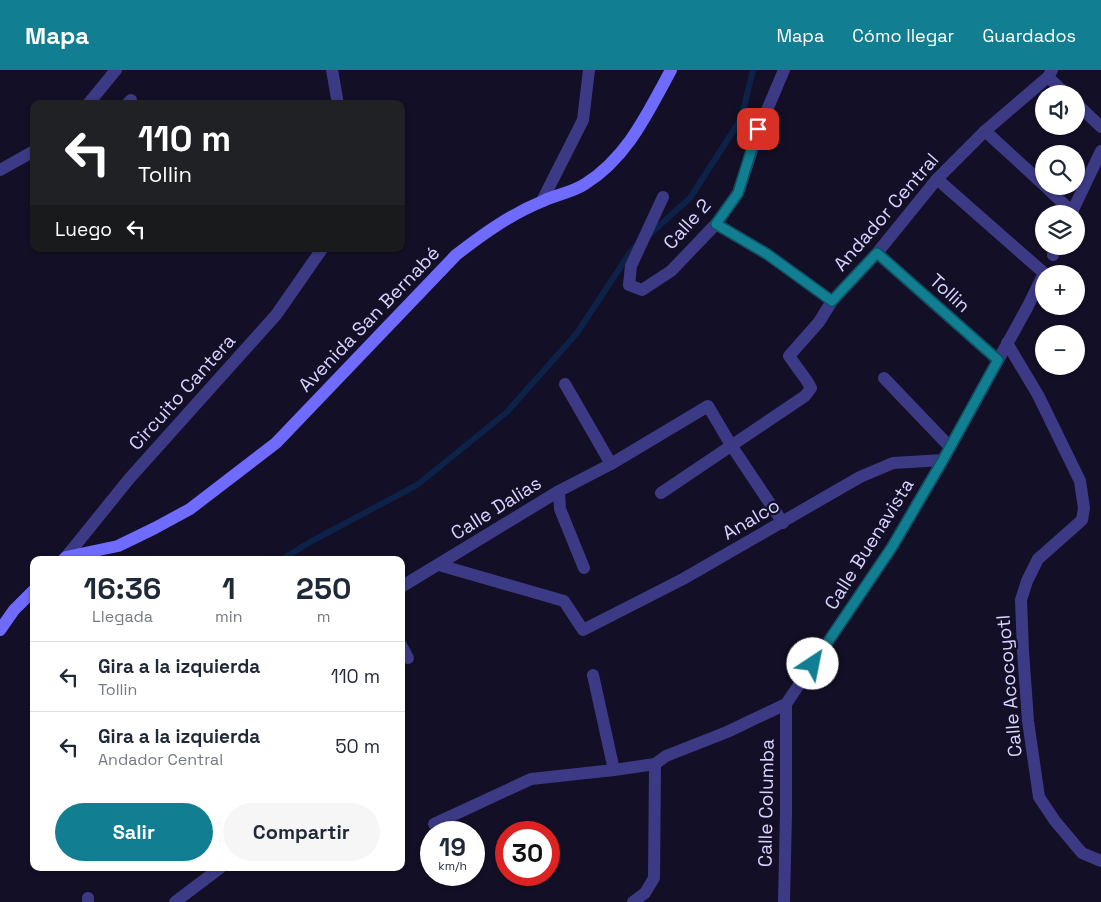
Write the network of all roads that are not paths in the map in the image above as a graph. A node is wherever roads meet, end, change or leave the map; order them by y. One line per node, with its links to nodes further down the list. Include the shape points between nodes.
1 (116, 70): 8 (street)
2 (332, 70): 9 (street)
3 (589, 70): 20 (street, via 583,120)
4 (671, 70): 20 (main road, Avenida San Bernabé, via 639,130 612,164 584,186)
5 (784, 70): 23 (street, Calle 2, via 758,129 738,193)
6 (1050, 73): 7 (street); 12 (street, Andador Central)
7 (1059, 85)
8 (91, 100)
9 (337, 100)
10 (1085, 112): 11 (street)
11 (1101, 127)
12 (985, 132): 16 (street); 17 (street, Andador Central)
13 (1101, 151): 22 (street)
14 (30, 153): 15 (street)
15 (0, 170)
16 (1035, 178)
17 (937, 179): 25 (street, Andador Central); 27 (street, Calle Buenavista, via 1044,272)
18 (1053, 195): 21 (street)
19 (663, 198): 23 (street, Calle 2, via 631,266 629,285 642,290 671,271)
20 (542, 201): 39 (main road, Avenida San Bernabé, via 516,214 456,255 276,443 190,509 118,546)
21 (1064, 205)
22 (1076, 205)
23 (716, 224): 26 (street, via 767,254)
24 (320, 252): 38 (street, Circuito Cantera, via 276,315 129,479)
25 (877, 253): 26 (street, Andador Central); 28 (street, Tollin)
26 (832, 301): 31 (street, Andador Central, via 819,322 788,356 811,388 805,396)
27 (1008, 343): 28 (street, Calle Buenavista); 52 (street, Calle Acocoyotl, via 1080,480 1084,508 1082,520 1038,559 1021,600 1028,721 1039,797 1082,853)
28 (998, 360): 32 (street, Calle Buenavista)
29 (884, 378): 32 (street)
30 (565, 384): 34 (street)
31 (731, 445): 34 (street, Calle Dalias, via 708,406); 36 (street, Andador Central); 37 (street)
32 (950, 447): 33 (street, Calle Buenavista)
33 (943, 460): 37 (street, Analco, via 893,463 860,477); 48 (street, Calle Buenavista, via 892,547)
34 (611, 464): 35 (street, Calle Dalias)
35 (559, 491): 40 (street, Calle Dalias); 41 (street, via 560,509)
36 (661, 493)
37 (782, 522): 40 (street, Analco, via 683,579 583,630 564,602)
38 (68, 556)
39 (78, 556)
40 (439, 565): 42 (street, Calle Dalias)
41 (584, 568)
42 (405, 585)
43 (30, 594): 44 (main road)
44 (0, 630)
45 (405, 652): 46 (street)
46 (408, 658)
47 (594, 675): 50 (street)
48 (786, 704): 49 (street, via 666,756); 56 (street, Calle Columba)
49 (655, 764): 50 (street); 55 (street, via 654,878 645,893)
50 (614, 770): 51 (street, via 531,779)
51 (440, 821)
52 (1101, 861)
53 (216, 871): 54 (street)
54 (175, 902)
55 (633, 902)
56 (784, 902)

